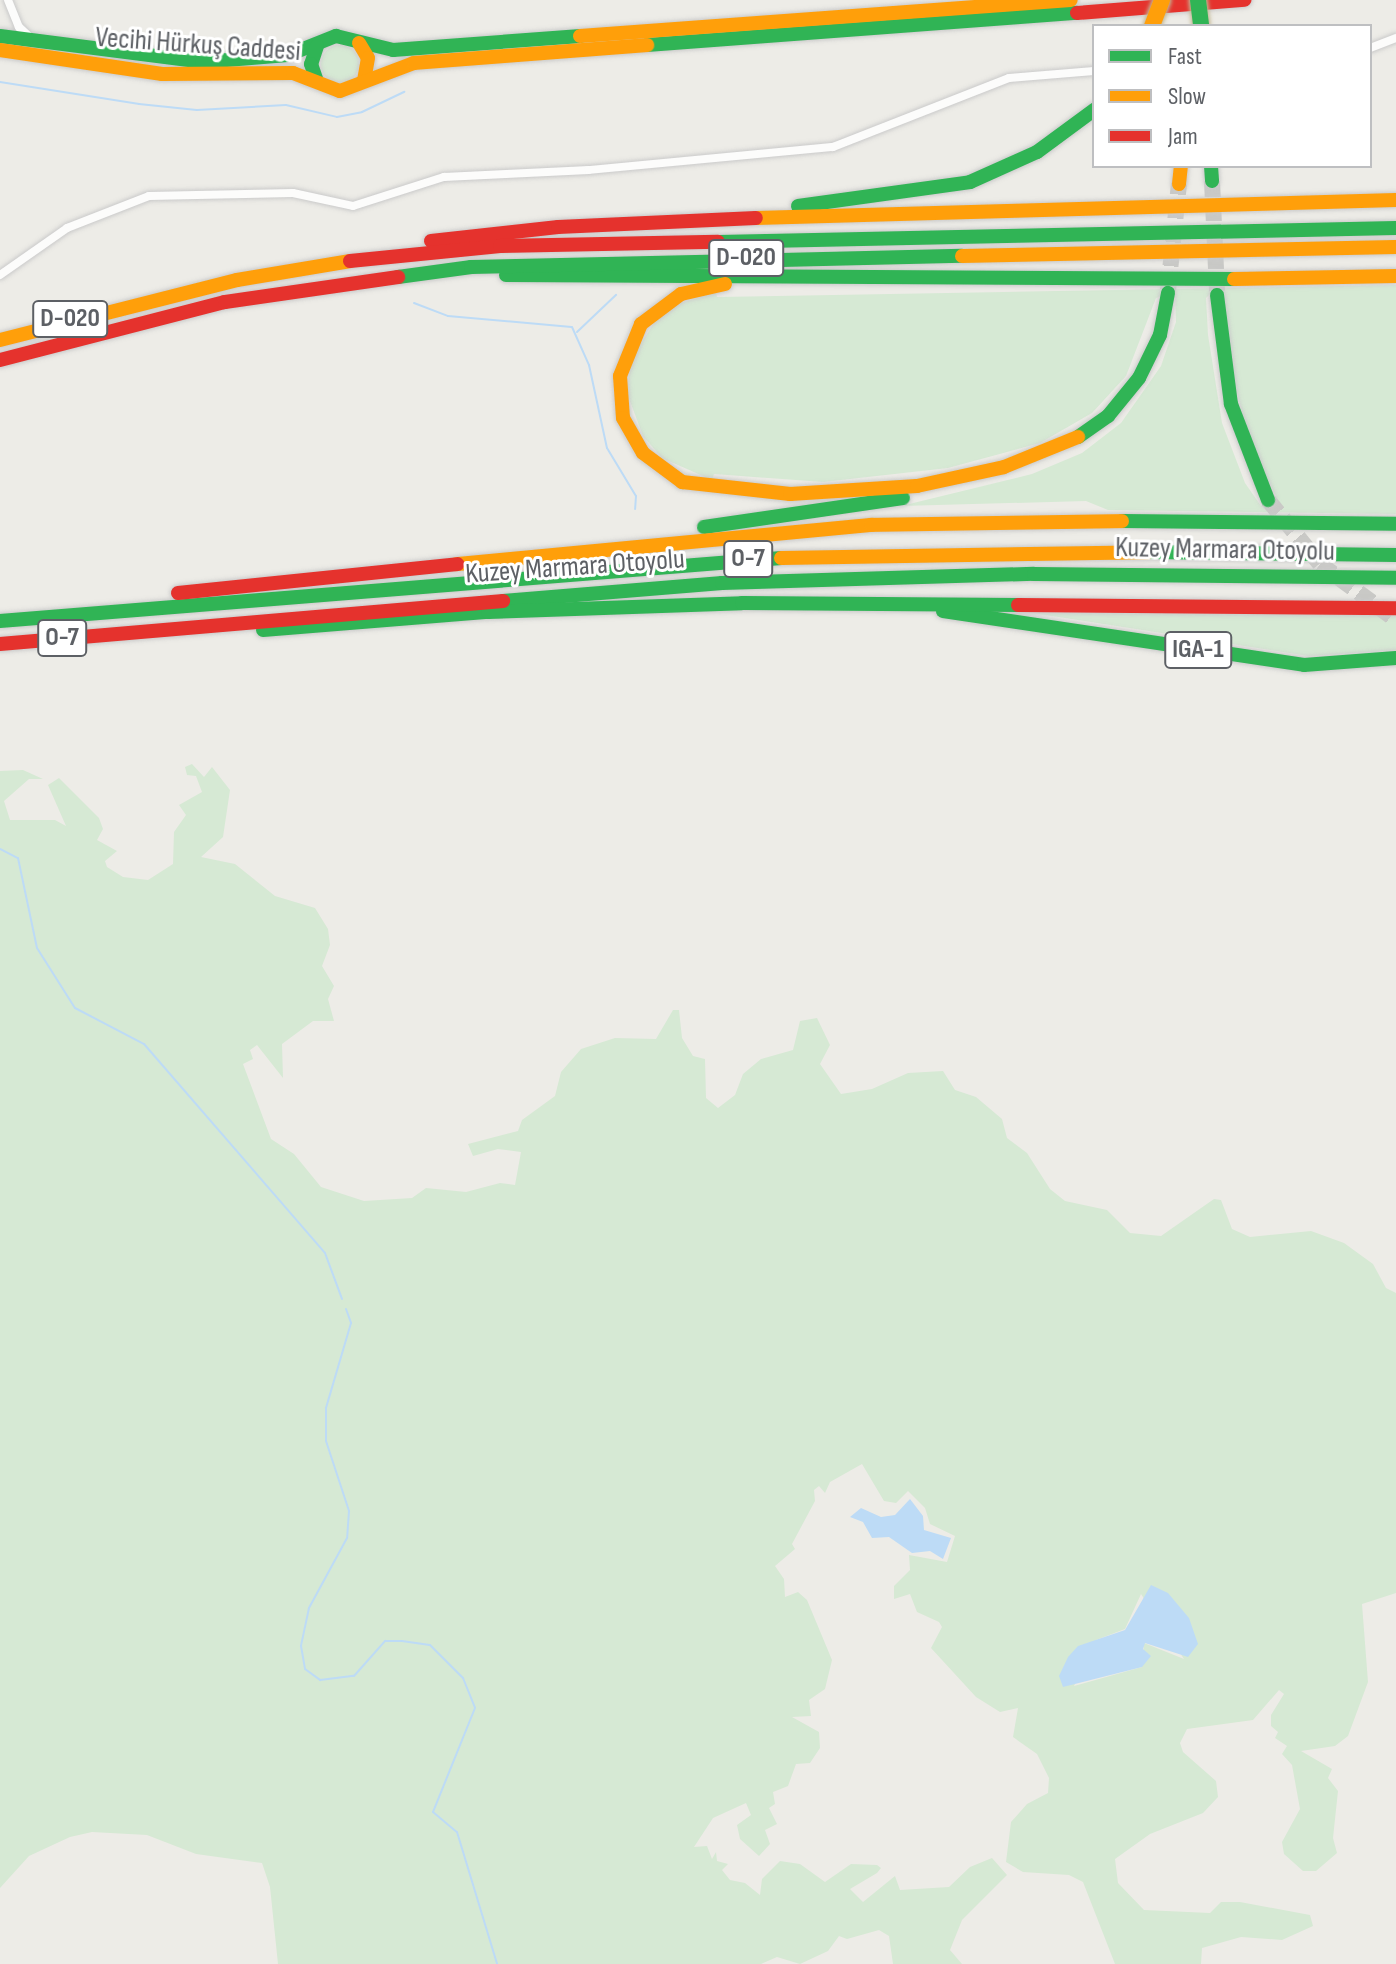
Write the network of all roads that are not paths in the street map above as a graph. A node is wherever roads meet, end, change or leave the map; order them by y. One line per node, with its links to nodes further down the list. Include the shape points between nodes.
1 (8, 0): 13 (street, via 19,27)
2 (1071, 0): 7 (main road, Vecihi Hürkuş Caddesi)
3 (1162, 0): 8 (main road, bridge)
4 (1189, 0): 9 (main road)
5 (1198, 0): 10 (main road, bridge)
6 (1244, 0): 19 (main road, Vecihi Hürkuş Caddesi, via 414,63)
7 (1049, 1): 14 (main road, Vecihi Hürkuş Caddesi, via 393,50)
8 (1153, 24)
9 (1191, 24)
10 (1201, 24)
11 (0, 36): 13 (main road, Vecihi Hürkuş Caddesi)
12 (1396, 38): 16 (street)
13 (36, 42): 15 (main road, Vecihi Hürkuş Caddesi, via 202,62 288,55)
14 (359, 43): 15 (main road, Vecihi Hürkuş Caddesi, via 336,36); 19 (main road, via 368,58)
15 (317, 46): 20 (main road, via 311,64)
16 (1372, 47)
17 (0, 50): 20 (main road, Vecihi Hürkuş Caddesi, via 145,73 287,72)
18 (1092, 71): 29 (street, via 1009,78 833,147 589,170 444,177 353,206 293,193 149,196 67,228)
19 (364, 80): 20 (main road, Vecihi Hürkuş Caddesi, via 340,91)
20 (317, 81)
21 (1092, 111): 25 (main road, via 1037,152 957,185)
22 (1181, 168): 23 (main road)
23 (1179, 184)
24 (1396, 200): 25 (main road, via 969,208)
25 (643, 223): 28 (main road, via 438,240 350,253)
26 (1396, 228): 28 (main road, D-020, via 567,242 406,254)
27 (1396, 247): 35 (main road, D-020, via 502,265 314,286)
28 (276, 272): 34 (main road, D-020)
29 (0, 275)
30 (1396, 276): 31 (main road)
31 (815, 277): 35 (main road, via 470,276 379,285); 41 (main road, via 694,289 661,305 641,324 623,361 620,406 635,442 656,466 682,482 711,489 844,494 968,476)
32 (1168, 293): 41 (main road, via 1160,335 1139,378 1108,416)
33 (1217, 295): 42 (main road, via 1231,404)
34 (140, 301): 36 (main road); 37 (main road, D-020)
35 (102, 330): 38 (main road, D-020)
36 (0, 332)
37 (0, 340)
38 (49, 344): 39 (main road, D-020); 40 (main road)
39 (0, 360)
40 (0, 367)
41 (1067, 444): 45 (main road, via 1011,471 887,501)
42 (1268, 500)
43 (1396, 524): 45 (main road, via 924,523 666,541)
44 (1396, 555): 49 (main road, Kuzey Marmara Otoyolu / O-7, via 1013,551 725,560)
45 (463, 566): 49 (main road, via 189,591)
46 (1396, 578): 51 (main road, Kuzey Marmara Otoyolu / O-7, via 1034,574 722,583)
47 (642, 606): 48 (main road, via 902,602); 51 (main road, via 248,631); 53 (main road, IGA-1, via 694,611 949,611 1304,665)
48 (1396, 608)
49 (102, 611): 50 (main road, Kuzey Marmara Otoyolu / O-7)
50 (0, 621)
51 (123, 632): 52 (main road, Kuzey Marmara Otoyolu / O-7)
52 (0, 644)
53 (1396, 658)

